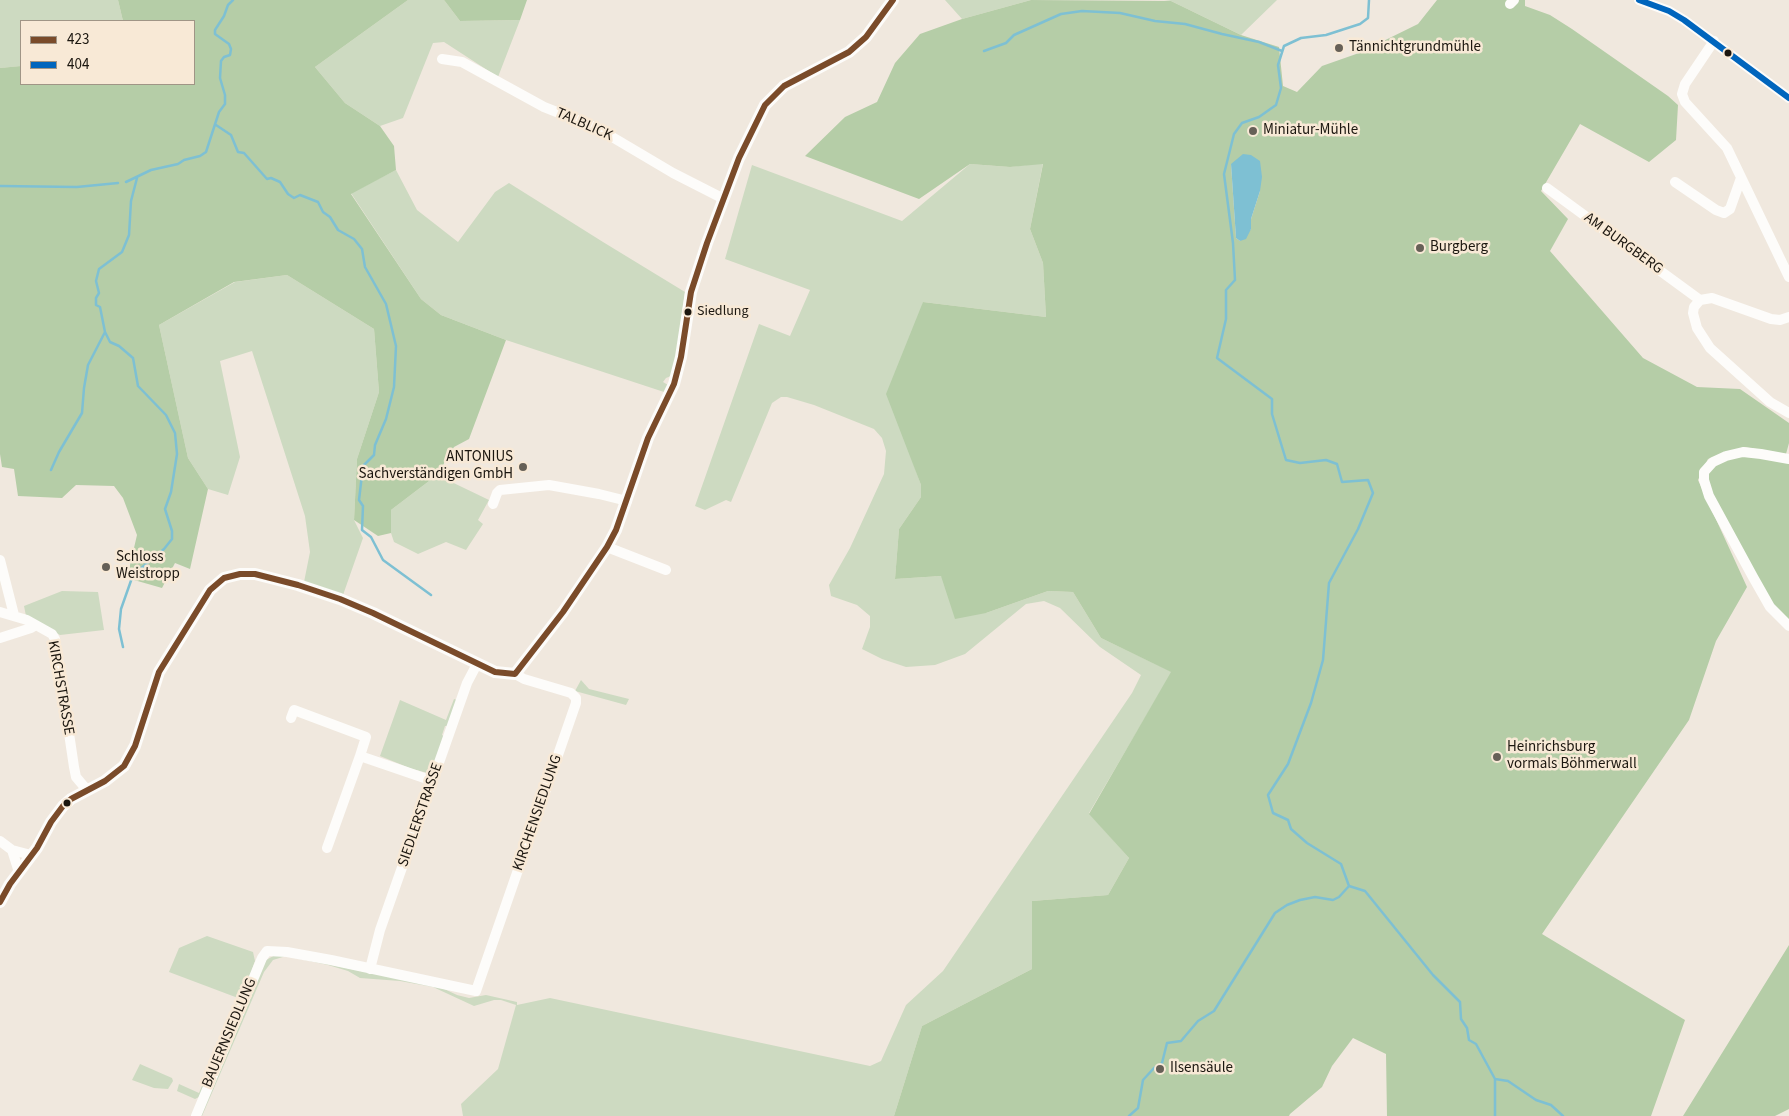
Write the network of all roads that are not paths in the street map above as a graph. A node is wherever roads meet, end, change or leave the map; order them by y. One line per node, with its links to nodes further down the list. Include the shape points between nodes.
1 (893, 0): 9 (street, via 866,37 849,52 774,94 765,105 739,158)
2 (1639, 0): 3 (street, via 1669,11)
3 (1714, 41): 5 (street); 6 (street, via 1684,84 1682,94 1685,102 1727,148)
4 (442, 59): 9 (street, TALBLICK, via 462,62 544,107 597,128)
5 (1789, 98)
6 (1741, 178): 7 (street, via 1730,209 1724,213); 10 (street)
7 (1675, 182)
8 (1547, 188): 11 (street, AM BURGBERG)
9 (724, 199): 15 (street, via 691,292 674,384 648,438)
10 (1789, 277)
11 (1700, 300): 12 (street, via 1717,299 1771,319); 13 (street, via 1694,307 1694,319 1710,348 1770,402)
12 (1789, 317)
13 (1789, 413)
14 (1789, 459): 23 (street, via 1742,452 1712,462 1704,472 1709,496 1753,578 1770,606)
15 (627, 502): 16 (street, via 549,485 500,490); 17 (street)
16 (493, 504)
17 (607, 548): 19 (street); 26 (street, via 564,612)
18 (0, 560): 21 (street)
19 (666, 570)
20 (0, 612): 21 (street, KIRCHSTRASSE)
21 (14, 615): 22 (street, KIRCHSTRASSE)
22 (36, 625): 24 (street); 30 (street, KIRCHSTRASSE, via 55,639 74,767 76,776)
23 (1789, 626)
24 (0, 638)
25 (477, 664): 26 (street, via 495,672); 29 (street, SIEDLERSTRASSE, via 467,683); 30 (street, via 340,599 262,575 240,574 224,578 210,590 159,672 130,757 114,775)
26 (515, 674): 37 (street, KIRCHENSIEDLUNG, via 571,693 576,703 476,991)
27 (291, 718): 28 (street, via 294,710 366,737)
28 (360, 756): 29 (street); 32 (street)
29 (433, 781): 37 (street, SIEDLERSTRASSE, via 380,930)
30 (88, 790): 34 (street, via 71,799 57,814)
31 (0, 840): 33 (street)
32 (327, 848)
33 (12, 850): 34 (street); 35 (street)
34 (31, 855): 35 (street)
35 (20, 870): 36 (street)
36 (0, 902)
37 (370, 969): 38 (street, BAUERNSIEDLUNG, via 267,951)
38 (196, 1116)

